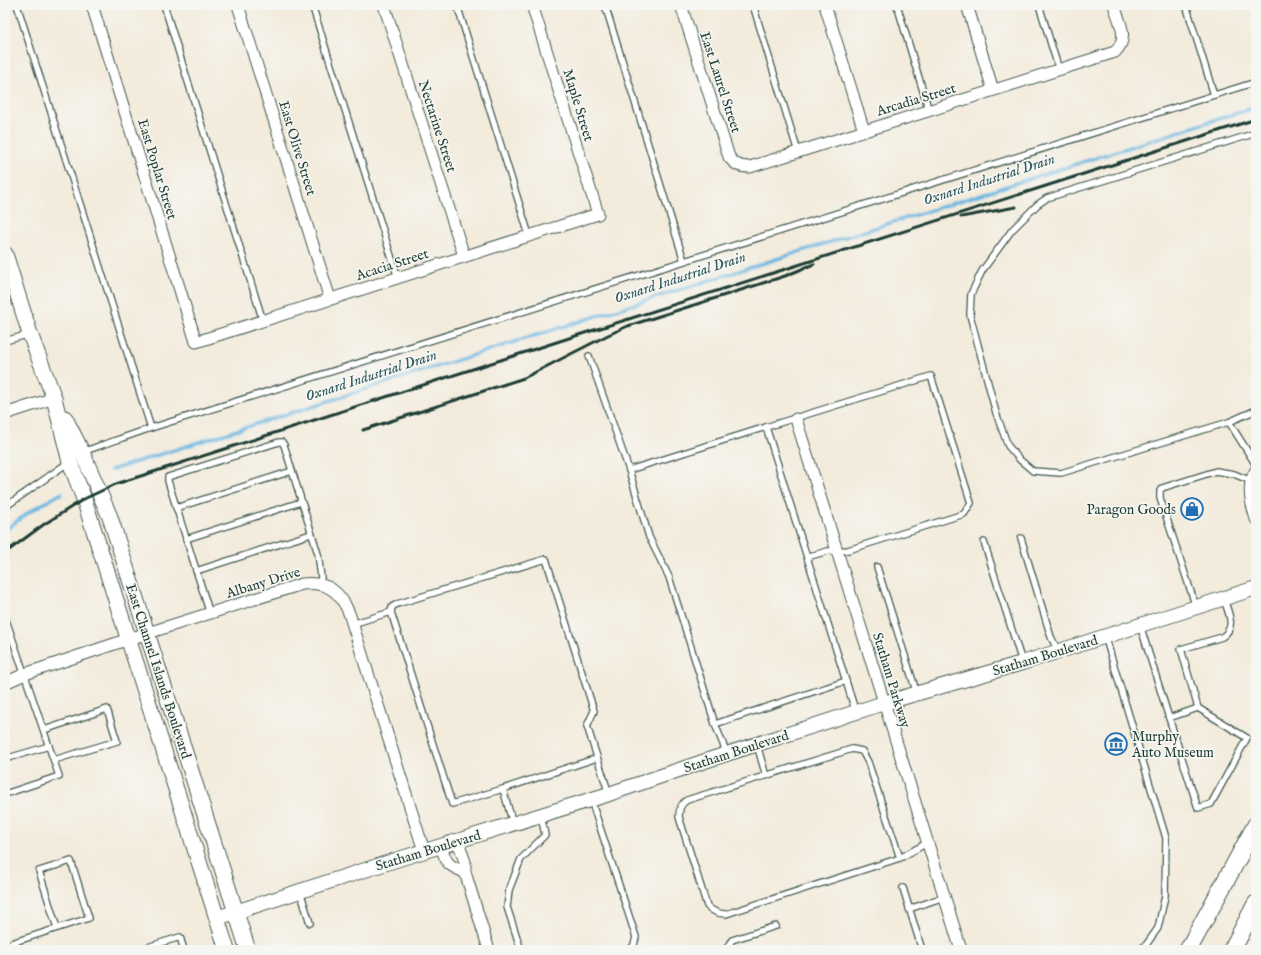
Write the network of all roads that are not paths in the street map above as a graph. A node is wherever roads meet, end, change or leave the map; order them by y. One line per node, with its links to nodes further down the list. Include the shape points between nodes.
1 (17, 5): 45 (lane)
2 (92, 5): 37 (street, East Poplar Street)
3 (164, 5): 34 (lane)
4 (238, 5): 33 (street, East Olive Street)
5 (312, 5): 32 (lane)
6 (384, 5): 29 (street, Nectarine Street)
7 (457, 5): 28 (lane)
8 (532, 5): 27 (street, Maple Street)
9 (605, 5): 30 (lane)
10 (681, 5): 26 (street, East Laurel Street, via 729,157)
11 (753, 5): 25 (lane)
12 (825, 5): 23 (street)
13 (897, 5): 22 (lane)
14 (967, 5): 20 (street)
15 (1039, 5): 18 (lane)
16 (1114, 5): 18 (street, Arcadia Street, via 1123,32 1124,40 1121,47 1115,52)
17 (1186, 5): 21 (lane)
18 (1059, 70): 20 (street, Arcadia Street)
19 (1256, 82): 21 (lane)
20 (993, 90): 22 (street, Arcadia Street)
21 (1214, 95): 30 (lane)
22 (929, 111): 23 (street, Arcadia Street)
23 (864, 131): 25 (street, Arcadia Street)
24 (1256, 133): 43 (lane, via 1047,198 1012,230 982,271 971,294 970,315 996,413 1008,446 1033,471 1061,473)
25 (798, 152): 26 (street, Arcadia Street, via 750,166)
26 (737, 165)
27 (598, 214): 28 (street, Acacia Street)
28 (529, 235): 29 (street, Acacia Street)
29 (464, 256): 32 (street, Acacia Street)
30 (684, 261): 45 (lane)
31 (6, 262): 35 (main road, East Channel Islands Boulevard)
32 (398, 278): 33 (street, Acacia Street)
33 (330, 299): 34 (street, Acacia Street)
34 (263, 321): 37 (street, Acacia Street)
35 (30, 334): 36 (lane); 39 (main road, East Channel Islands Boulevard)
36 (5, 341)
37 (196, 342)
38 (589, 356): 49 (lane)
39 (54, 398): 41 (street); 46 (main road, East Channel Islands Boulevard); 47 (main road, East Channel Islands Boulevard)
40 (1256, 410): 43 (lane)
41 (5, 414)
42 (796, 419): 44 (lane); 61 (street, Statham Parkway); 61 (lane, via 931,376 971,503 964,514 848,550)
43 (1229, 422): 48 (lane)
44 (766, 427): 49 (lane); 62 (lane)
45 (150, 428): 46 (lane)
46 (82, 452): 47 (lane); 74 (main road, East Channel Islands Boulevard, via 110,517)
47 (70, 462): 54 (lane); 76 (main road, East Channel Islands Boulevard)
48 (1256, 466)
49 (629, 470): 87 (lane, via 649,538 669,577)
50 (1256, 470): 52 (street)
51 (292, 471): 53 (lane); 55 (lane); 55 (lane, via 284,445 279,442 172,475 168,477 168,481)
52 (1251, 481): 56 (street, via 1250,491); 68 (lane, via 1234,474 1216,471 1162,488 1160,491 1160,498)
53 (302, 502): 57 (lane); 59 (lane)
54 (5, 507)
55 (176, 508): 59 (lane)
56 (1256, 519)
57 (311, 534): 64 (lane); 65 (lane, via 318,554)
58 (1021, 538): 77 (lane)
59 (186, 539): 64 (lane)
60 (984, 542): 78 (lane)
61 (837, 550): 62 (lane); 83 (street, Statham Parkway)
62 (807, 557): 80 (lane)
63 (877, 567): 82 (lane)
64 (196, 571): 70 (lane)
65 (320, 584): 70 (street, Albany Drive, via 302,584); 72 (street, Albany Drive, via 338,593)
66 (1256, 588): 67 (street, Statham Boulevard)
67 (1224, 598): 68 (street, Statham Boulevard); 84 (lane, via 1230,620 1228,633 1181,649)
68 (1196, 607): 73 (street, Statham Boulevard)
69 (390, 612): 72 (lane); 92 (lane, via 397,604 546,558 594,710 587,726); 96 (lane, via 452,804)
70 (210, 614): 74 (street, Albany Drive)
71 (5, 617): 79 (lane)
72 (352, 624): 106 (street, Albany Drive)
73 (1140, 625): 75 (street, Statham Boulevard); 86 (lane)
74 (146, 634): 76 (street, Albany Drive); 114 (main road, East Channel Islands Boulevard)
75 (1105, 636): 77 (street, Statham Boulevard); 130 (lane, via 1166,838 1165,896 1158,928 1146,945)
76 (129, 639): 79 (street, Albany Drive); 115 (main road, East Channel Islands Boulevard)
77 (1058, 652): 78 (street, Statham Boulevard)
78 (1022, 663): 82 (street, Statham Boulevard)
79 (25, 674): 81 (street, Albany Drive); 88 (lane)
80 (846, 681): 85 (lane); 87 (lane)
81 (5, 683)
82 (917, 694): 83 (street, Statham Boulevard)
83 (884, 704): 85 (street, Statham Boulevard); 104 (street, Statham Parkway)
84 (1198, 708): 86 (lane); 86 (lane, via 1247,738 1211,804 1198,808)
85 (856, 713): 89 (street, Statham Boulevard)
86 (1169, 718)
87 (715, 724): 91 (lane)
88 (44, 730): 90 (lane); 94 (lane, via 107,709 117,741)
89 (757, 745): 91 (street, Statham Boulevard); 95 (lane)
90 (49, 746): 93 (lane); 94 (lane)
91 (727, 754): 98 (street, Statham Boulevard)
92 (597, 758): 96 (lane); 98 (lane)
93 (5, 759)
94 (54, 760): 97 (lane, via 59,776)
95 (766, 776): 107 (lane, via 852,749 862,750); 107 (lane, via 687,800 680,806 679,818 707,906 712,912 726,914)
96 (503, 789): 101 (lane)
97 (5, 794)
98 (609, 794): 99 (street, Statham Boulevard)
99 (591, 800): 100 (street, Statham Boulevard); 126 (lane, via 636,937)
100 (540, 816): 101 (street, Statham Boulevard); 125 (lane, via 545,835 521,859 509,890 507,907)
101 (513, 824): 103 (street, Statham Boulevard)
102 (1256, 825): 131 (main road)
103 (458, 841): 105 (street, Statham Boulevard); 108 (street, via 466,862)
104 (927, 843): 107 (lane); 111 (street, Statham Parkway)
105 (441, 846): 106 (street, Statham Boulevard); 108 (street, via 449,865)
106 (424, 851): 110 (street, Statham Boulevard)
107 (900, 858)
108 (465, 872): 124 (street)
109 (903, 888): 113 (lane)
110 (300, 890): 114 (street, Statham Boulevard); 116 (lane)
111 (944, 897): 113 (lane); 129 (street, Statham Parkway)
112 (1256, 904): 132 (main road)
113 (910, 909): 128 (lane)
114 (235, 912): 115 (street, Statham Boulevard); 123 (main road, East Channel Islands Boulevard)
115 (217, 918): 122 (main road, East Channel Islands Boulevard)
116 (310, 923)
117 (776, 926): 127 (lane, via 732,940)
118 (57, 928): 118 (lane, via 89,918 71,861 39,871); 119 (lane)
119 (5, 945)
120 (138, 950): 121 (lane, via 180,937)
121 (184, 950)
122 (227, 950)
123 (248, 950)
124 (489, 950)
125 (521, 950)
126 (630, 950)
127 (728, 950)
128 (922, 950)
129 (960, 950)
130 (1139, 950)
131 (1188, 950)
132 (1232, 950)

